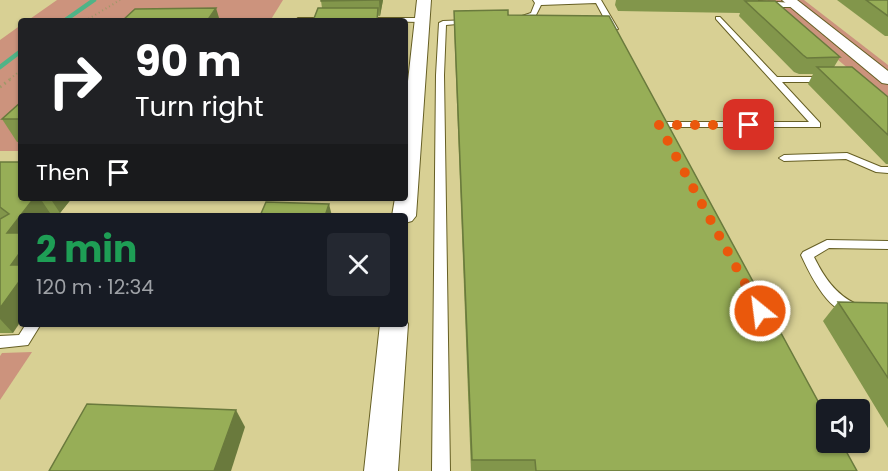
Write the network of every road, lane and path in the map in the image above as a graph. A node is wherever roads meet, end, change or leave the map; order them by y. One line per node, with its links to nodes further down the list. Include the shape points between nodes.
1 (120, 0): 8 (path)
2 (424, 0): 11 (street)
3 (742, 0): 7 (lane, via 772,5)
4 (537, 1): 5 (lane); 13 (lane, via 534,14)
5 (598, 1): 6 (lane); 14 (lane)
6 (608, 1)
7 (792, 3): 17 (street)
8 (90, 18)
9 (717, 18): 18 (lane)
10 (408, 20): 11 (lane)
11 (422, 20): 23 (street)
12 (478, 21): 30 (lane, via 443,23)
13 (506, 21)
14 (620, 40)
15 (18, 72): 19 (path)
16 (834, 79): 18 (lane)
17 (888, 79)
18 (775, 80): 20 (lane, via 817,125 657,121)
19 (0, 87)
20 (667, 140)
21 (784, 158): 22 (lane, via 847,156)
22 (888, 170)
23 (408, 172)
24 (888, 245): 25 (lane, via 827,244 807,255 822,286 839,303)
25 (864, 313)
26 (32, 327): 28 (lane, via 23,342)
27 (394, 327): 29 (street)
28 (0, 342)
29 (381, 471)
30 (441, 471)

